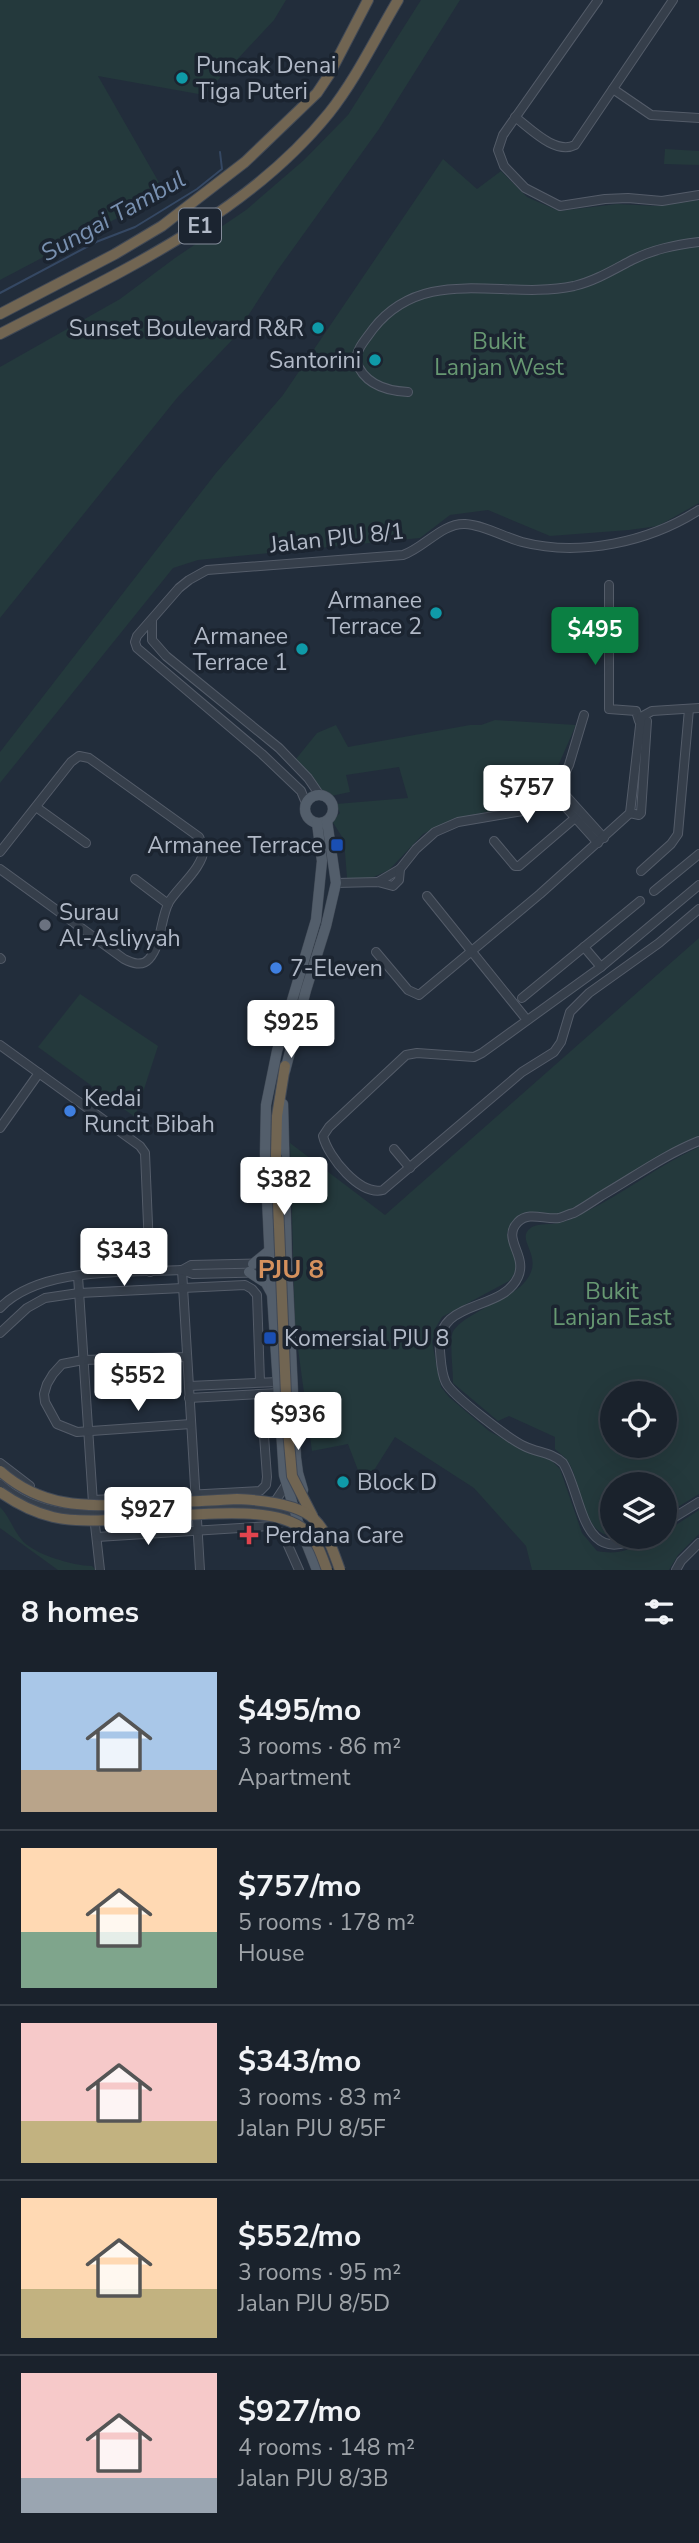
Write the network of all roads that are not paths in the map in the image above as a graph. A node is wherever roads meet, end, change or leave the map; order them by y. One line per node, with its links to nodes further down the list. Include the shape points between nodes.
1 (368, 0): 10 (highway, E1, via 317,93 245,162 162,226)
2 (400, 0): 11 (highway, E1, via 329,113 288,156 217,216)
3 (598, 0): 6 (street)
4 (673, 0): 5 (street)
5 (613, 89): 6 (street, via 577,143 567,149); 7 (street, via 651,115)
6 (514, 117): 8 (street, via 499,142 504,166 525,188 559,206)
7 (699, 118)
8 (699, 195)
9 (699, 242): 12 (street, via 654,251 575,286 451,288 405,301 387,313 356,356 367,380)
10 (0, 314)
11 (0, 334)
12 (408, 392)
13 (699, 510): 15 (street, Jalan PJU 8/1, via 641,537 597,545 541,546 465,524 446,529 403,555 207,570 179,588)
14 (609, 585): 21 (street, via 609,709 636,711)
15 (152, 621): 16 (street, via 152,639); 17 (street, Jalan PJU 8/1, via 135,642)
16 (166, 656): 17 (street); 23 (street, via 279,748)
17 (157, 667): 24 (street, Jalan PJU 8/1, via 262,754 301,792)
18 (699, 708): 19 (street)
19 (689, 709): 21 (street, via 647,712); 34 (street, via 678,834)
20 (583, 715): 22 (street, via 569,765)
21 (643, 721): 29 (street, via 641,813 630,813)
22 (555, 789): 26 (street); 29 (street); 36 (street, via 523,811 458,822 435,832 400,869 396,884)
23 (319, 794): 24 (main road); 27 (main road, via 333,804 333,813)
24 (306, 803): 27 (main road, via 308,818)
25 (36, 807): 30 (street); 31 (street); 41 (street, via 74,758 84,756 189,830 203,842 204,853)
26 (575, 818): 28 (street, via 519,866); 29 (street)
27 (322, 822): 36 (main road); 47 (main road, via 316,920)
28 (494, 841)
29 (601, 841): 44 (street)
30 (86, 843)
31 (0, 852)
32 (699, 854): 38 (street)
33 (0, 869): 41 (street, via 131,963 149,959)
34 (641, 871)
35 (135, 879): 41 (street)
36 (336, 883): 47 (main road, via 327,926)
37 (699, 885): 46 (street)
38 (654, 891)
39 (427, 897): 44 (street)
40 (640, 901): 43 (street)
41 (168, 904)
42 (699, 909): 56 (street, via 589,993 570,1012 554,1052 522,1072)
43 (584, 947): 46 (street); 48 (street)
44 (472, 952): 45 (street, via 419,995 408,990); 49 (street)
45 (376, 953)
46 (601, 967): 49 (street)
47 (301, 988): 51 (main road); 57 (main road, via 277,1051 266,1105)
48 (522, 998)
49 (527, 1020): 56 (street, via 474,1057 406,1055 323,1136 353,1180 370,1191 383,1190)
50 (0, 1045): 52 (street)
51 (285, 1066): 60 (main road); 89 (highway, bridge, via 276,1155 287,1419 292,1476)
52 (40, 1073): 53 (street); 62 (street, via 145,1153)
53 (0, 1128)
54 (699, 1141): 93 (street, via 576,1212 519,1220 512,1230 522,1264 517,1280 447,1320 440,1337 447,1386 506,1434 563,1463 586,1526)
55 (394, 1149): 56 (street)
56 (410, 1168)
57 (269, 1251): 58 (main road); 59 (main road)
58 (251, 1268): 59 (street); 61 (street, via 191,1265); 66 (main road)
59 (270, 1268): 60 (street); 66 (main road)
60 (287, 1268): 99 (main road, via 298,1474)
61 (182, 1270): 62 (street); 64 (street)
62 (150, 1272): 63 (street)
63 (78, 1276): 65 (street); 67 (street, via 39,1284)
64 (183, 1289): 65 (street); 69 (street); 71 (street, via 245,1285 257,1295)
65 (79, 1293): 68 (street, via 45,1298); 70 (street)
66 (273, 1298): 73 (main road)
67 (0, 1308)
68 (0, 1333)
69 (187, 1357): 70 (street); 72 (street)
70 (83, 1360): 77 (street); 77 (street, via 69,1361 57,1369 44,1394 57,1424)
71 (260, 1382): 72 (street); 73 (street)
72 (189, 1386): 75 (street)
73 (278, 1387): 74 (street); 81 (main road)
74 (261, 1394): 75 (street); 83 (street, via 266,1485 260,1490)
75 (190, 1398): 76 (street)
76 (191, 1424): 77 (street); 83 (street)
77 (88, 1432): 84 (street)
78 (0, 1463): 84 (street, via 32,1488 64,1499)
79 (0, 1471): 89 (highway, bridge, via 31,1493 83,1506 260,1500 291,1507)
80 (0, 1484): 87 (street, via 38,1507)
81 (286, 1485): 86 (street, via 276,1500 266,1505); 90 (main road)
82 (0, 1492): 99 (highway, bridge, via 26,1509 83,1521 237,1513 285,1520 307,1531)
83 (195, 1494): 84 (street); 86 (street)
84 (92, 1500): 87 (street)
85 (699, 1502): 88 (street)
86 (196, 1510): 87 (street); 90 (street, via 276,1511); 91 (street)
87 (94, 1515): 92 (street)
88 (677, 1516)
89 (315, 1519): 100 (highway, bridge)
90 (298, 1522): 98 (main road)
91 (197, 1530): 92 (street); 96 (street); 97 (street, via 270,1526 283,1534)
92 (97, 1537): 95 (street)
93 (600, 1541)
94 (699, 1543): 101 (street)
95 (100, 1570)
96 (200, 1570)
97 (299, 1570)
98 (317, 1570)
99 (328, 1570)
100 (340, 1570)
101 (676, 1570)

